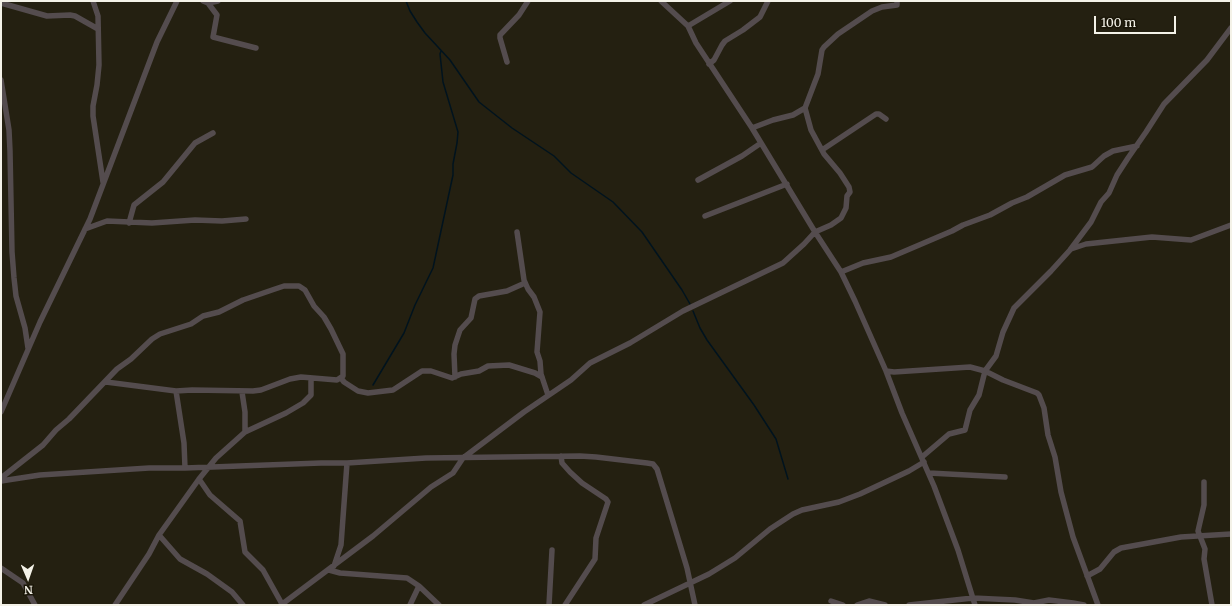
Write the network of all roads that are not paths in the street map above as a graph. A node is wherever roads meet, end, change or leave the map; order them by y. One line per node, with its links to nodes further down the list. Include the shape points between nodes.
1 (93, 1): 13 (street, via 98,16)
2 (177, 1): 26 (street, via 157,42)
3 (218, 1): 9 (street)
4 (528, 1): 15 (street, via 500,35)
5 (661, 1): 11 (street)
6 (730, 1): 11 (street)
7 (768, 1): 16 (street, via 760,16 726,41)
8 (897, 1): 18 (street, via 897,5 872,11 824,47 818,74)
9 (206, 2): 14 (street, via 217,15 213,37)
10 (1, 3): 13 (street, via 47,16 75,16)
11 (688, 26): 16 (street)
12 (1231, 28): 23 (street, via 1207,60 1164,104)
13 (98, 29): 26 (street, via 98,80 92,110)
14 (256, 48)
15 (507, 62)
16 (709, 64): 20 (street)
17 (1, 80): 38 (street, via 9,130 14,278)
18 (805, 108): 20 (street, via 793,115); 24 (street, via 811,130)
19 (886, 119): 24 (street, via 876,114)
20 (752, 128): 22 (street)
21 (213, 133): 30 (street, via 195,143 163,182 134,205)
22 (761, 143): 25 (street); 27 (street)
23 (1137, 146): 35 (street, via 1117,175 1091,222); 36 (street, via 1112,151 1092,167 1065,175 984,218 891,257 863,263)
24 (822, 150): 34 (street, via 846,181 850,192 841,218)
25 (698, 180)
26 (104, 183): 32 (street)
27 (786, 184): 28 (street); 34 (street)
28 (705, 216)
29 (246, 219): 30 (street)
30 (128, 223): 32 (street, via 107,221)
31 (1231, 225): 35 (street, via 1191,240 1152,237 1086,244)
32 (85, 228): 38 (street)
33 (517, 232): 37 (street)
34 (815, 232): 36 (street); 48 (street, via 783,263 683,311 630,343 602,356)
35 (1070, 250): 40 (street, via 1014,308 996,356)
36 (841, 272): 39 (street)
37 (525, 284): 41 (street, via 540,312 537,352); 42 (street, via 475,299 471,318 460,330 455,345)
38 (28, 348): 49 (street)
39 (886, 371): 40 (street, via 970,367); 53 (street)
40 (986, 371): 53 (street, via 965,430 949,434); 70 (street, via 1037,393 1041,398 1048,435 1059,471 1061,492)
41 (542, 376): 42 (street, via 503,364); 48 (street)
42 (455, 377): 44 (street, via 422,371 392,390 368,393 358,391)
43 (311, 378): 44 (street, via 334,381); 47 (street, via 296,378 261,390); 50 (street, via 311,395 303,403)
44 (341, 378): 45 (street, via 344,372 343,354 324,317 305,290 299,286 284,286 160,334 117,369)
45 (106, 382): 46 (street); 59 (street, via 43,445)
46 (176, 391): 47 (street); 56 (street)
47 (242, 392): 50 (street)
48 (548, 395): 52 (street)
49 (1, 412)
50 (245, 432): 55 (street)
51 (561, 456): 52 (street); 71 (street, via 596,457 656,466); 82 (street, via 562,462 570,472 608,502 596,538 595,558)
52 (463, 458): 54 (street); 67 (street, via 453,473 431,487)
53 (923, 459): 57 (street); 71 (street, via 909,471 860,494 793,514 735,558)
54 (347, 463): 55 (street); 67 (street, via 341,545)
55 (209, 467): 56 (street); 60 (street)
56 (185, 468): 61 (street, via 40,475)
57 (929, 473): 58 (street); 73 (street)
58 (1005, 477)
59 (1, 478)
60 (199, 479): 64 (street); 78 (street, via 210,495 240,521 244,552 264,570)
61 (1, 481)
62 (1204, 482): 65 (street, via 1204,505 1198,532)
63 (1231, 534): 65 (street)
64 (159, 535): 76 (street); 77 (street, via 180,560 207,574 232,592)
65 (1200, 535): 70 (street, via 1181,536 1121,548 1114,552 1100,569); 92 (street, via 1205,549 1204,562)
66 (552, 550): 81 (street)
67 (334, 566): 69 (street)
68 (1, 568): 75 (street, via 23,583)
69 (329, 570): 72 (street, via 400,576); 78 (street)
70 (1086, 576): 91 (street)
71 (690, 584): 83 (street); 84 (street)
72 (419, 586): 79 (street); 80 (street)
73 (973, 598): 88 (street); 89 (street); 90 (street, via 1034,603 1049,600)
74 (831, 601): 85 (street)
75 (35, 605)
76 (115, 605)
77 (243, 605)
78 (282, 605)
79 (410, 605)
80 (439, 605)
81 (549, 605)
82 (565, 605)
83 (644, 605)
84 (695, 605)
85 (843, 605)
86 (857, 605): 87 (street, via 870,601)
87 (885, 605)
88 (909, 605)
89 (975, 605)
90 (1084, 605)
91 (1098, 605)
92 (1212, 605)

